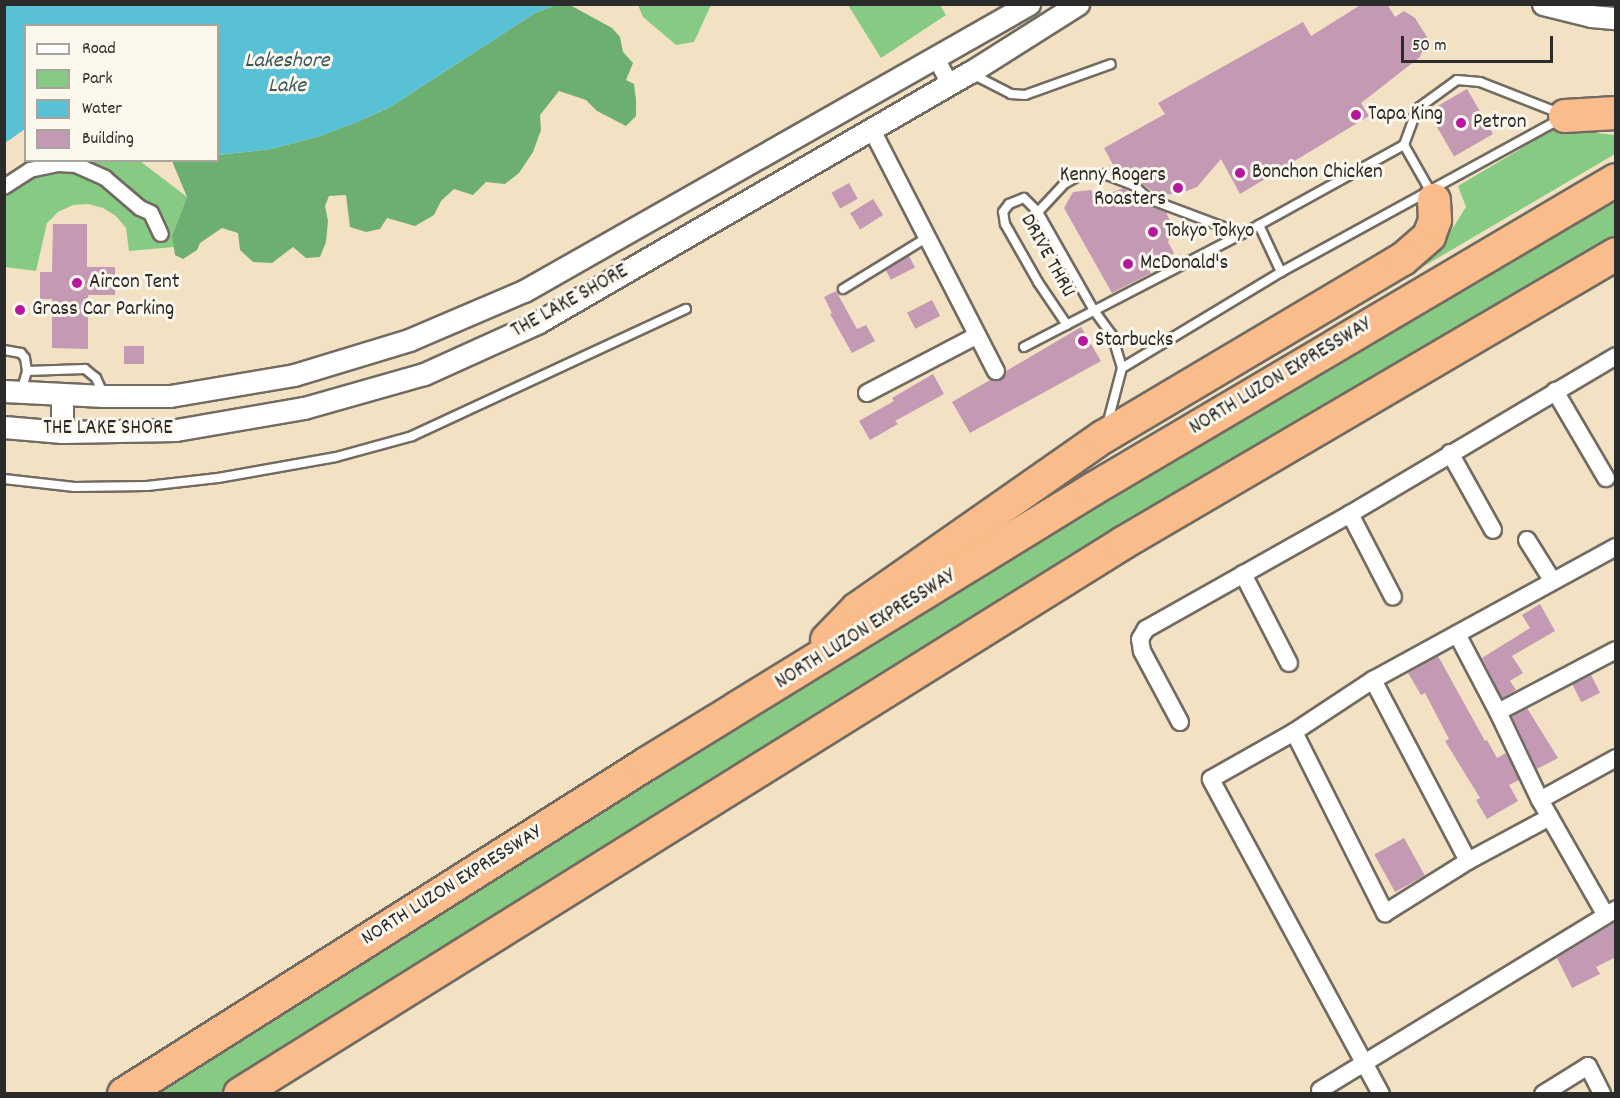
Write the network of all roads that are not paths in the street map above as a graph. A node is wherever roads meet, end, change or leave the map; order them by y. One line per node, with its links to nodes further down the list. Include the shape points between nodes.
1 (1029, 4): 5 (street, THE LAKE SHORE)
2 (1078, 4): 7 (street, THE LAKE SHORE)
3 (1543, 4): 4 (street)
4 (1616, 18)
5 (936, 58): 8 (street); 38 (street, THE LAKE SHORE, via 524,291 409,340 294,375 170,396)
6 (1111, 64): 7 (lane, via 1025,95 1011,94)
7 (969, 73): 8 (street, THE LAKE SHORE)
8 (951, 84): 11 (street, THE LAKE SHORE)
9 (1616, 113): 10 (highway)
10 (1565, 116): 12 (lane, via 1480,82 1457,80 1417,109); 15 (lane)
11 (872, 130): 20 (street); 40 (street, THE LAKE SHORE, via 537,323 424,374 304,408 176,430)
12 (1404, 145): 15 (lane); 17 (lane)
13 (1616, 180): 55 (highway, NORTH LUZON EXPRESSWAY, via 1093,489)
14 (4, 187): 18 (street, via 30,170 76,165 105,178 151,213)
15 (1432, 195): 22 (lane); 41 (highway, via 1435,220 1429,236 1403,259)
16 (1038, 212): 19 (lane, via 1064,184 1082,174 1104,174 1133,185 1149,200); 25 (lane, DRIVE THRU); 26 (lane, DRIVE THRU, via 1024,198 1003,212 1013,241)
17 (1259, 225): 19 (lane); 22 (lane)
18 (161, 234)
19 (1242, 234): 25 (lane)
20 (928, 237): 23 (lane); 27 (street)
21 (1616, 254): 68 (highway, via 1123,543)
22 (1281, 272): 31 (lane)
23 (843, 289)
24 (686, 309): 44 (lane, via 412,436 336,457 147,486 75,487)
25 (1093, 309): 26 (lane); 31 (lane, DRIVE THRU, via 1112,335)
26 (1067, 325): 28 (lane)
27 (976, 336): 33 (street); 36 (street)
28 (1024, 347)
29 (4, 350): 32 (lane, via 23,354)
30 (1616, 356): 35 (street)
31 (1122, 368): 41 (lane)
32 (27, 371): 34 (lane); 38 (lane, via 85,369 96,378)
33 (996, 371)
34 (12, 391): 37 (street, THE LAKE SHORE)
35 (1555, 391): 42 (street); 43 (street)
36 (867, 393)
37 (62, 395): 38 (street, THE LAKE SHORE); 40 (street)
38 (104, 396)
39 (4, 427): 40 (street, THE LAKE SHORE)
40 (62, 432)
41 (1103, 437): 55 (highway, via 857,609)
42 (1450, 453): 45 (street); 46 (street)
43 (1606, 478)
44 (4, 479)
45 (1350, 514): 49 (street); 51 (street)
46 (1493, 530)
47 (1527, 540): 50 (street)
48 (1616, 547): 50 (street)
49 (1243, 574): 54 (street); 58 (street, via 1146,629 1140,639 1142,651)
50 (1551, 580): 52 (street)
51 (1393, 597)
52 (1456, 634): 56 (street); 57 (street)
53 (1616, 650): 57 (street)
54 (1289, 663)
55 (797, 673): 67 (highway, NORTH LUZON EXPRESSWAY)
56 (1373, 680): 59 (street); 63 (street)
57 (1498, 712): 61 (street)
58 (1180, 722)
59 (1294, 732): 63 (street, via 1385,913); 65 (street, via 1211,778)
60 (1616, 758): 61 (street)
61 (1540, 800): 62 (street)
62 (1550, 817): 63 (street); 64 (street)
63 (1468, 861)
64 (1610, 912): 65 (street)
65 (1365, 1063): 66 (street); 69 (street)
66 (1320, 1090)
67 (124, 1094)
68 (240, 1094)
69 (1381, 1094)
70 (1543, 1094): 71 (street, via 1588,1066)
71 (1602, 1094)

